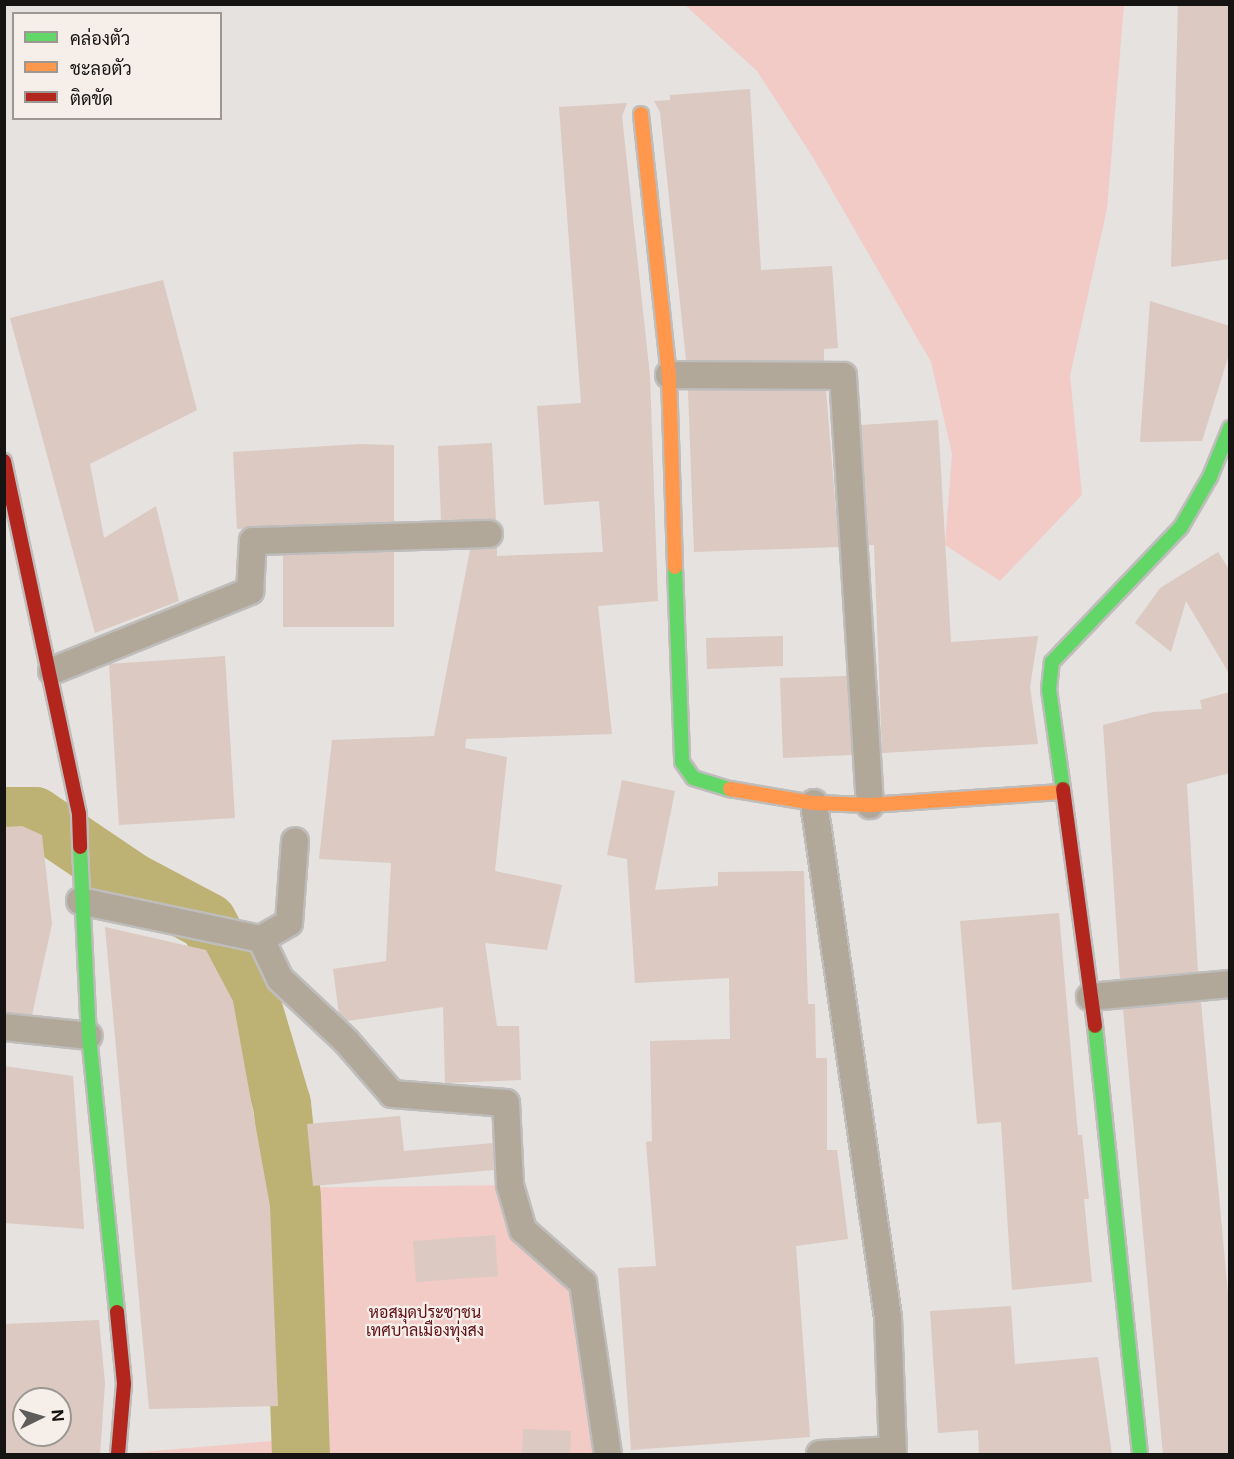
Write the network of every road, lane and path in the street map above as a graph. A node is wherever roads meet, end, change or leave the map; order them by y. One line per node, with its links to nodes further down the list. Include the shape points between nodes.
1 (641, 114): 2 (street)
2 (669, 375): 8 (street, via 682,762 693,778 723,788); 9 (street, via 843,376)
3 (1230, 428): 7 (street, via 1210,477 1180,527 1052,662 1049,689)
4 (4, 461): 6 (street)
5 (489, 534): 6 (street, via 253,541 250,591)
6 (52, 671): 11 (street, via 79,814)
7 (1061, 792): 9 (street); 14 (street)
8 (814, 803): 9 (street); 17 (street, via 888,1317)
9 (870, 805)
10 (295, 841): 12 (street, via 290,923)
11 (82, 892): 12 (street, via 174,922); 16 (street)
12 (249, 936): 19 (street, via 280,979 346,1041 392,1094 506,1103 510,1185 523,1230 583,1283)
13 (1230, 984): 14 (street)
14 (1090, 997): 21 (street)
15 (4, 1027): 16 (street)
16 (89, 1036): 18 (street, via 124,1384)
17 (893, 1452): 20 (street)
18 (118, 1455)
19 (608, 1455)
20 (820, 1455)
21 (1140, 1455)

